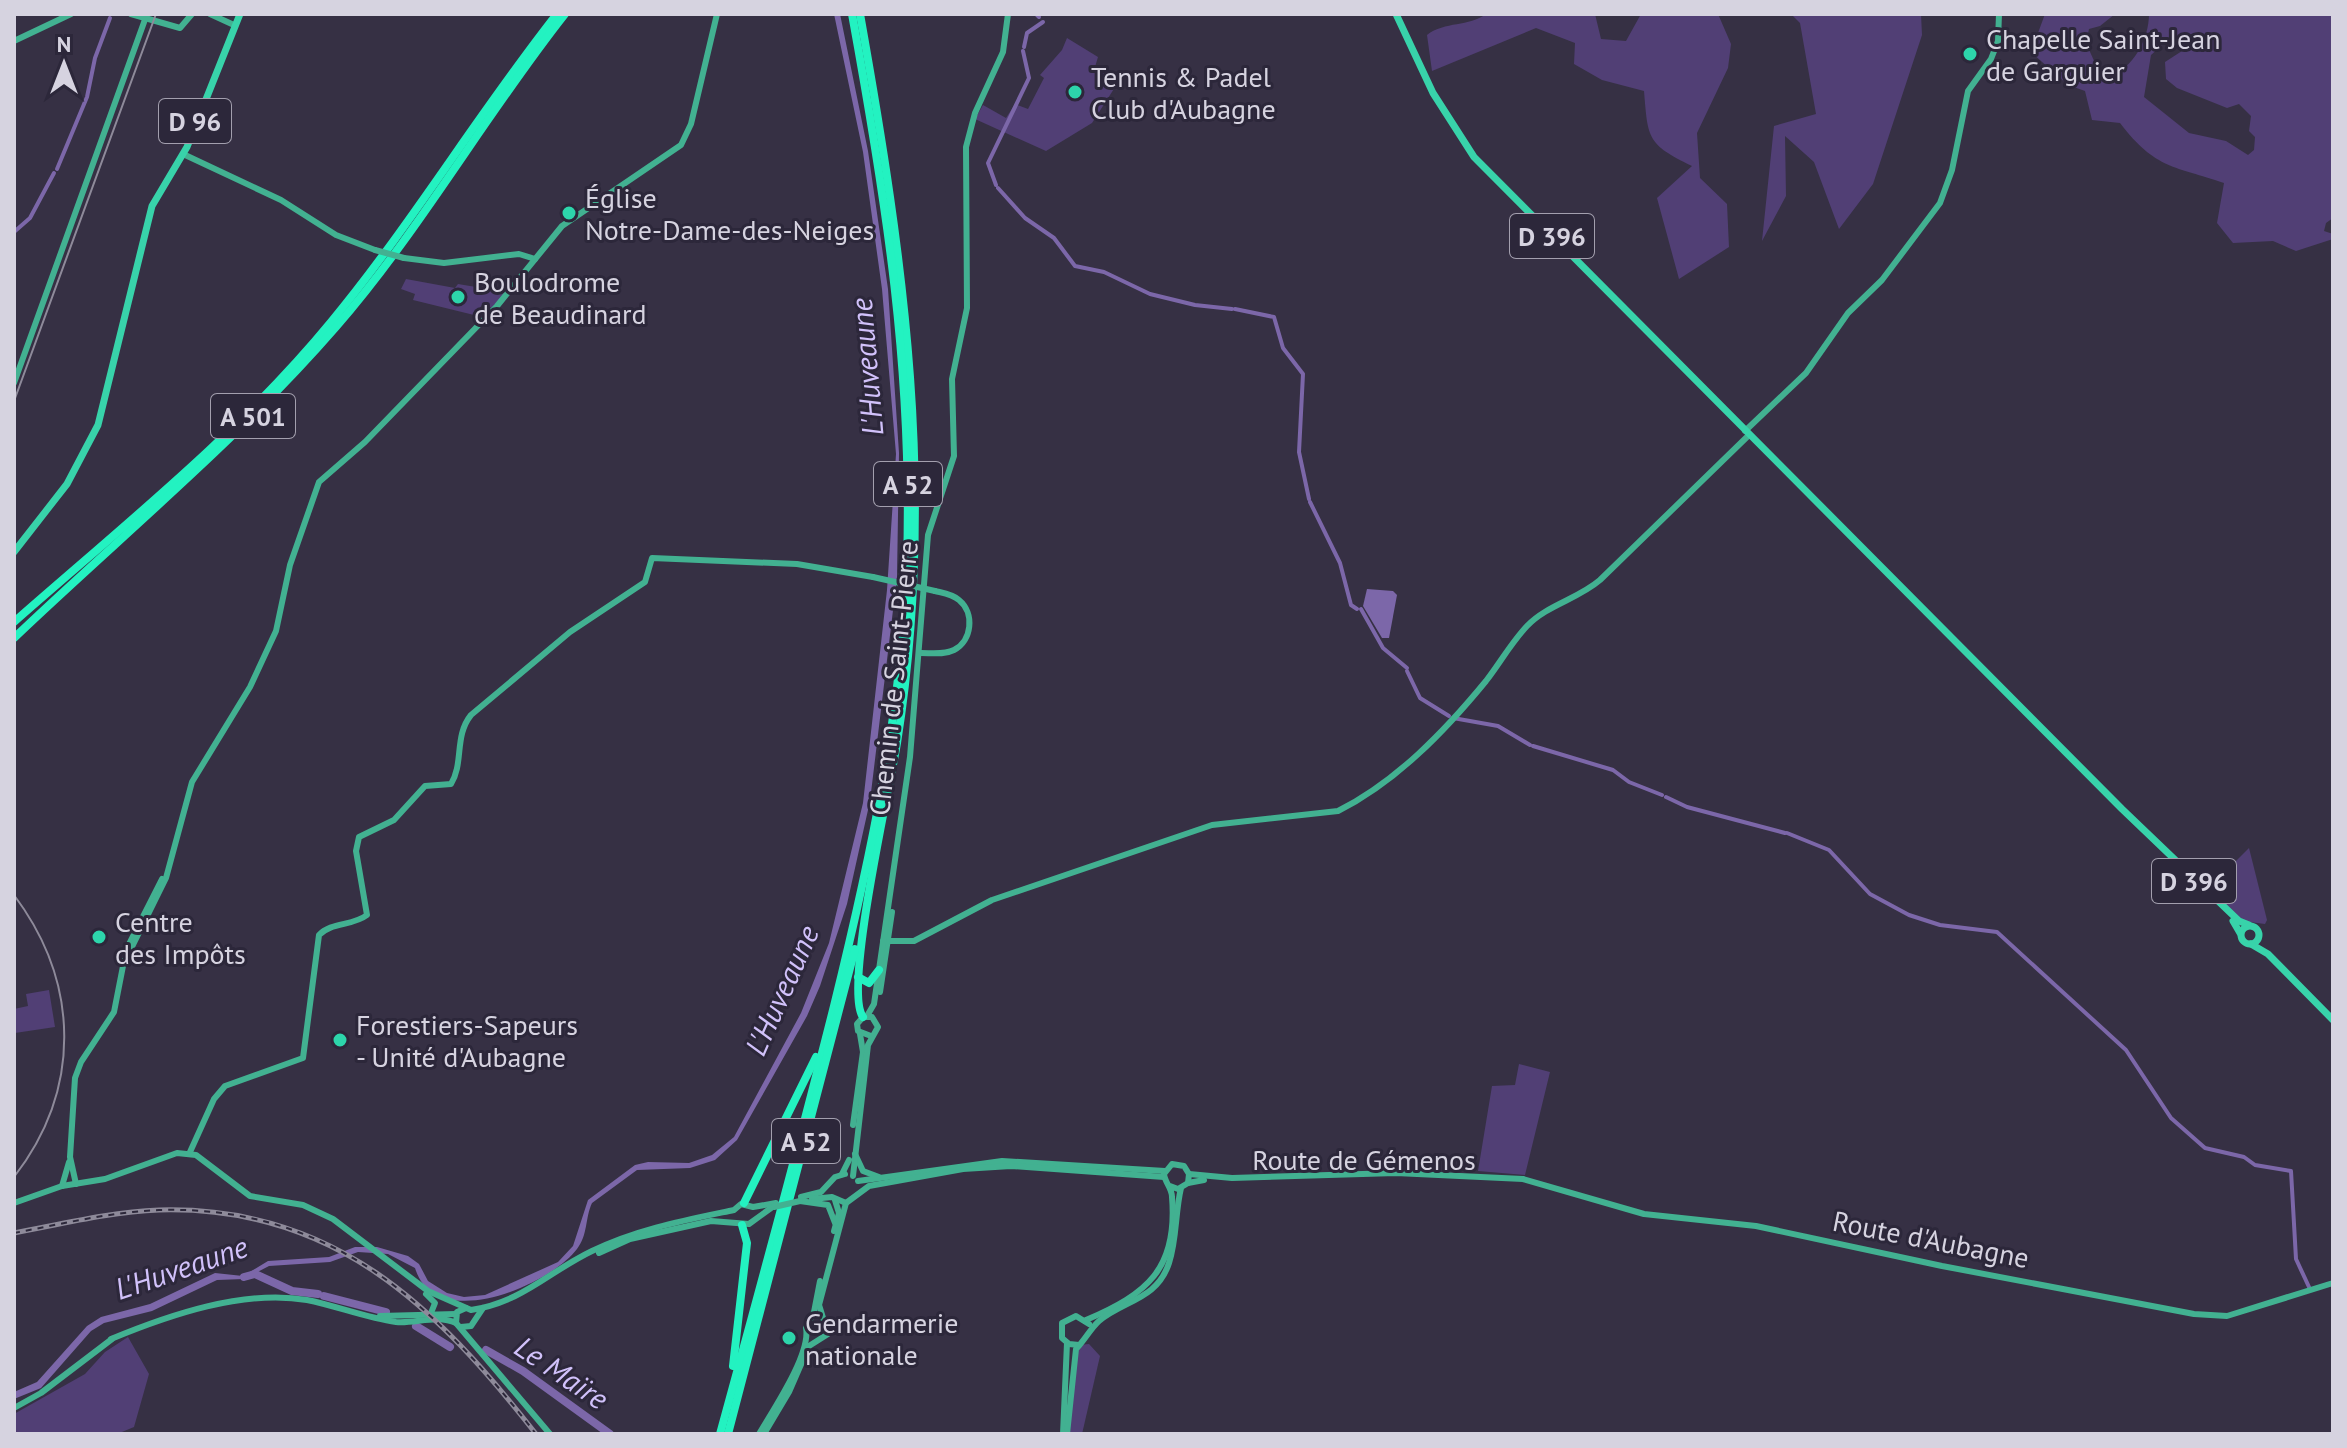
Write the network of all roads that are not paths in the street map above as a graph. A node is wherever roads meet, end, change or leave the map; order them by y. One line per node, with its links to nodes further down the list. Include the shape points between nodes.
1 (71, 14): 16 (street)
2 (131, 14): 14 (street)
3 (192, 14): 14 (street, via 180,28)
4 (210, 14): 15 (street)
5 (240, 14): 15 (main road, D 96)
6 (557, 14): 21 (highway, A 501, via 330,323 234,427)
7 (565, 14): 23 (highway, A 501, via 338,325 241,429)
8 (717, 14): 18 (street, via 691,124 681,145 571,218)
9 (852, 14): 39 (highway, A 52, via 897,287 909,471 894,712)
10 (860, 14): 30 (highway, A 52, via 905,286 916,470 911,632)
11 (1008, 14): 28 (street, Chemin de Saint-Pierre, via 1003,52 966,147 967,308 952,379 954,456 928,535)
12 (1396, 14): 20 (main road, D 396, via 1433,93 1474,157)
13 (1999, 14): 20 (street, via 1998,41 1968,91 1940,203 1882,280 1848,313 1806,373)
14 (151, 17): 19 (street)
15 (234, 25): 17 (main road, D 96)
16 (14, 41)
17 (183, 154): 18 (street, bridge, via 281,200 336,235 375,250 444,263 519,254); 22 (main road, D 96, via 155,199 146,225 98,425 72,475)
18 (535, 259): 31 (street, via 497,306 319,482 290,565 276,631 250,687 192,782)
19 (14, 383)
20 (1747, 433): 29 (main road, D 396); 37 (street, via 1600,580 1536,618 1406,766 1356,802 1338,811 1212,825 992,900 914,941)
21 (111, 537): 24 (highway); 25 (highway, A 501)
22 (14, 549)
23 (98, 558): 26 (highway, A 501); 27 (highway)
24 (14, 613)
25 (14, 622)
26 (14, 631)
27 (14, 638)
28 (921, 653): 37 (street, Chemin de Saint-Pierre); 50 (street, bridge, via 953,651 964,642 970,618 956,597 797,564 652,558 645,582 570,632 467,719 451,784 425,786 394,820 359,837 356,851 367,915 319,935 303,1058 225,1086)
29 (2145, 831): 34 (main road, D 396); 35 (main road, D 396)
30 (879, 847): 43 (highway); 99 (highway, A 52)
31 (169, 869): 32 (street); 33 (street)
32 (145, 920): 33 (street); 41 (street)
33 (136, 925): 41 (street)
34 (2249, 925): 35 (main road); 36 (main road)
35 (2240, 933): 38 (main road, via 2242,941)
36 (2259, 937): 38 (main road); 40 (main road, D 396)
37 (886, 941): 42 (street, Chemin de Saint-Pierre); 45 (street, Chemin de Saint-Pierre)
38 (2251, 944): 40 (main road, D 396)
39 (847, 953): 69 (highway, via 813,1067); 98 (highway, A 52)
40 (2268, 954): 46 (main road, D 396)
41 (124, 963): 51 (street, via 114,1012 77,1070)
42 (879, 970): 43 (highway, via 869,983); 44 (street, Chemin de Saint-Pierre, via 874,1004)
43 (858, 977): 44 (highway, via 857,1006)
44 (865, 1016): 45 (street); 47 (street, via 857,1024)
45 (875, 1019): 48 (street, via 877,1030)
46 (2333, 1020)
47 (860, 1034): 48 (street); 52 (street, via 863,1052)
48 (871, 1036): 49 (street)
49 (854, 1148): 55 (street); 56 (street, via 863,1171)
50 (190, 1152): 59 (street); 73 (street, via 250,1196 303,1205)
51 (70, 1157): 59 (street); 61 (street)
52 (842, 1174): 55 (street); 60 (street)
53 (1165, 1174): 54 (street, via 1180,1164); 56 (street, via 1002,1161); 62 (street); 64 (street, via 1011,1166 888,1182)
54 (1189, 1174): 57 (street, Route de Gémenos); 58 (street)
55 (856, 1178): 56 (street); 64 (street)
56 (882, 1178)
57 (1221, 1179): 58 (street, Route de Gémenos); 74 (street, Route de Gémenos, via 1394,1175 1523,1181 1644,1214)
58 (1188, 1183): 63 (street)
59 (76, 1184): 61 (street)
60 (830, 1184): 65 (street); 66 (street)
61 (62, 1186): 67 (street)
62 (1170, 1186): 63 (street); 88 (street, via 1168,1247 1156,1277 1127,1301)
63 (1181, 1188): 91 (street, via 1171,1257 1160,1280 1143,1298 1100,1320)
64 (859, 1193): 68 (street)
65 (834, 1198): 66 (street); 68 (street); 76 (street)
66 (800, 1199): 70 (street, bridge); 76 (street, via 828,1205)
67 (14, 1203)
68 (846, 1203): 87 (street, via 819,1302)
69 (748, 1205): 70 (street); 71 (street); 72 (street)
70 (775, 1205): 72 (street)
71 (734, 1210): 75 (street); 77 (street, via 628,1235)
72 (755, 1217): 75 (street, via 749,1224)
73 (330, 1219): 78 (street); 78 (street)
74 (1720, 1222): 79 (street, Route d'Aubagne, via 2194,1314 2227,1316)
75 (739, 1223): 77 (street, via 711,1221 642,1236); 98 (highway, via 748,1238 741,1318)
76 (836, 1227): 86 (street)
77 (579, 1259): 81 (street, via 529,1292)
78 (384, 1260): 80 (street)
79 (2333, 1283)
80 (423, 1291): 82 (street); 83 (street, via 435,1303); 84 (street)
81 (483, 1308): 82 (street); 89 (street)
82 (469, 1309): 84 (street); 89 (street)
83 (431, 1313): 84 (street); 85 (street)
84 (456, 1313): 90 (street)
85 (370, 1316): 90 (street); 96 (street, via 305,1300 206,1309 111,1339)
86 (812, 1319): 87 (street); 93 (street, via 806,1328)
87 (822, 1319): 93 (street, via 828,1334)
88 (1086, 1320): 91 (street); 94 (street, via 1073,1316 1064,1321 1060,1333)
89 (472, 1324): 90 (street); 92 (street)
90 (458, 1325): 92 (street)
91 (1090, 1331): 95 (street)
92 (472, 1338): 97 (street)
93 (811, 1338): 100 (street)
94 (1067, 1343): 95 (street); 101 (street)
95 (1079, 1345): 101 (street)
96 (14, 1408)
97 (550, 1434)
98 (719, 1434)
99 (728, 1434)
100 (762, 1434)
101 (1065, 1434)

